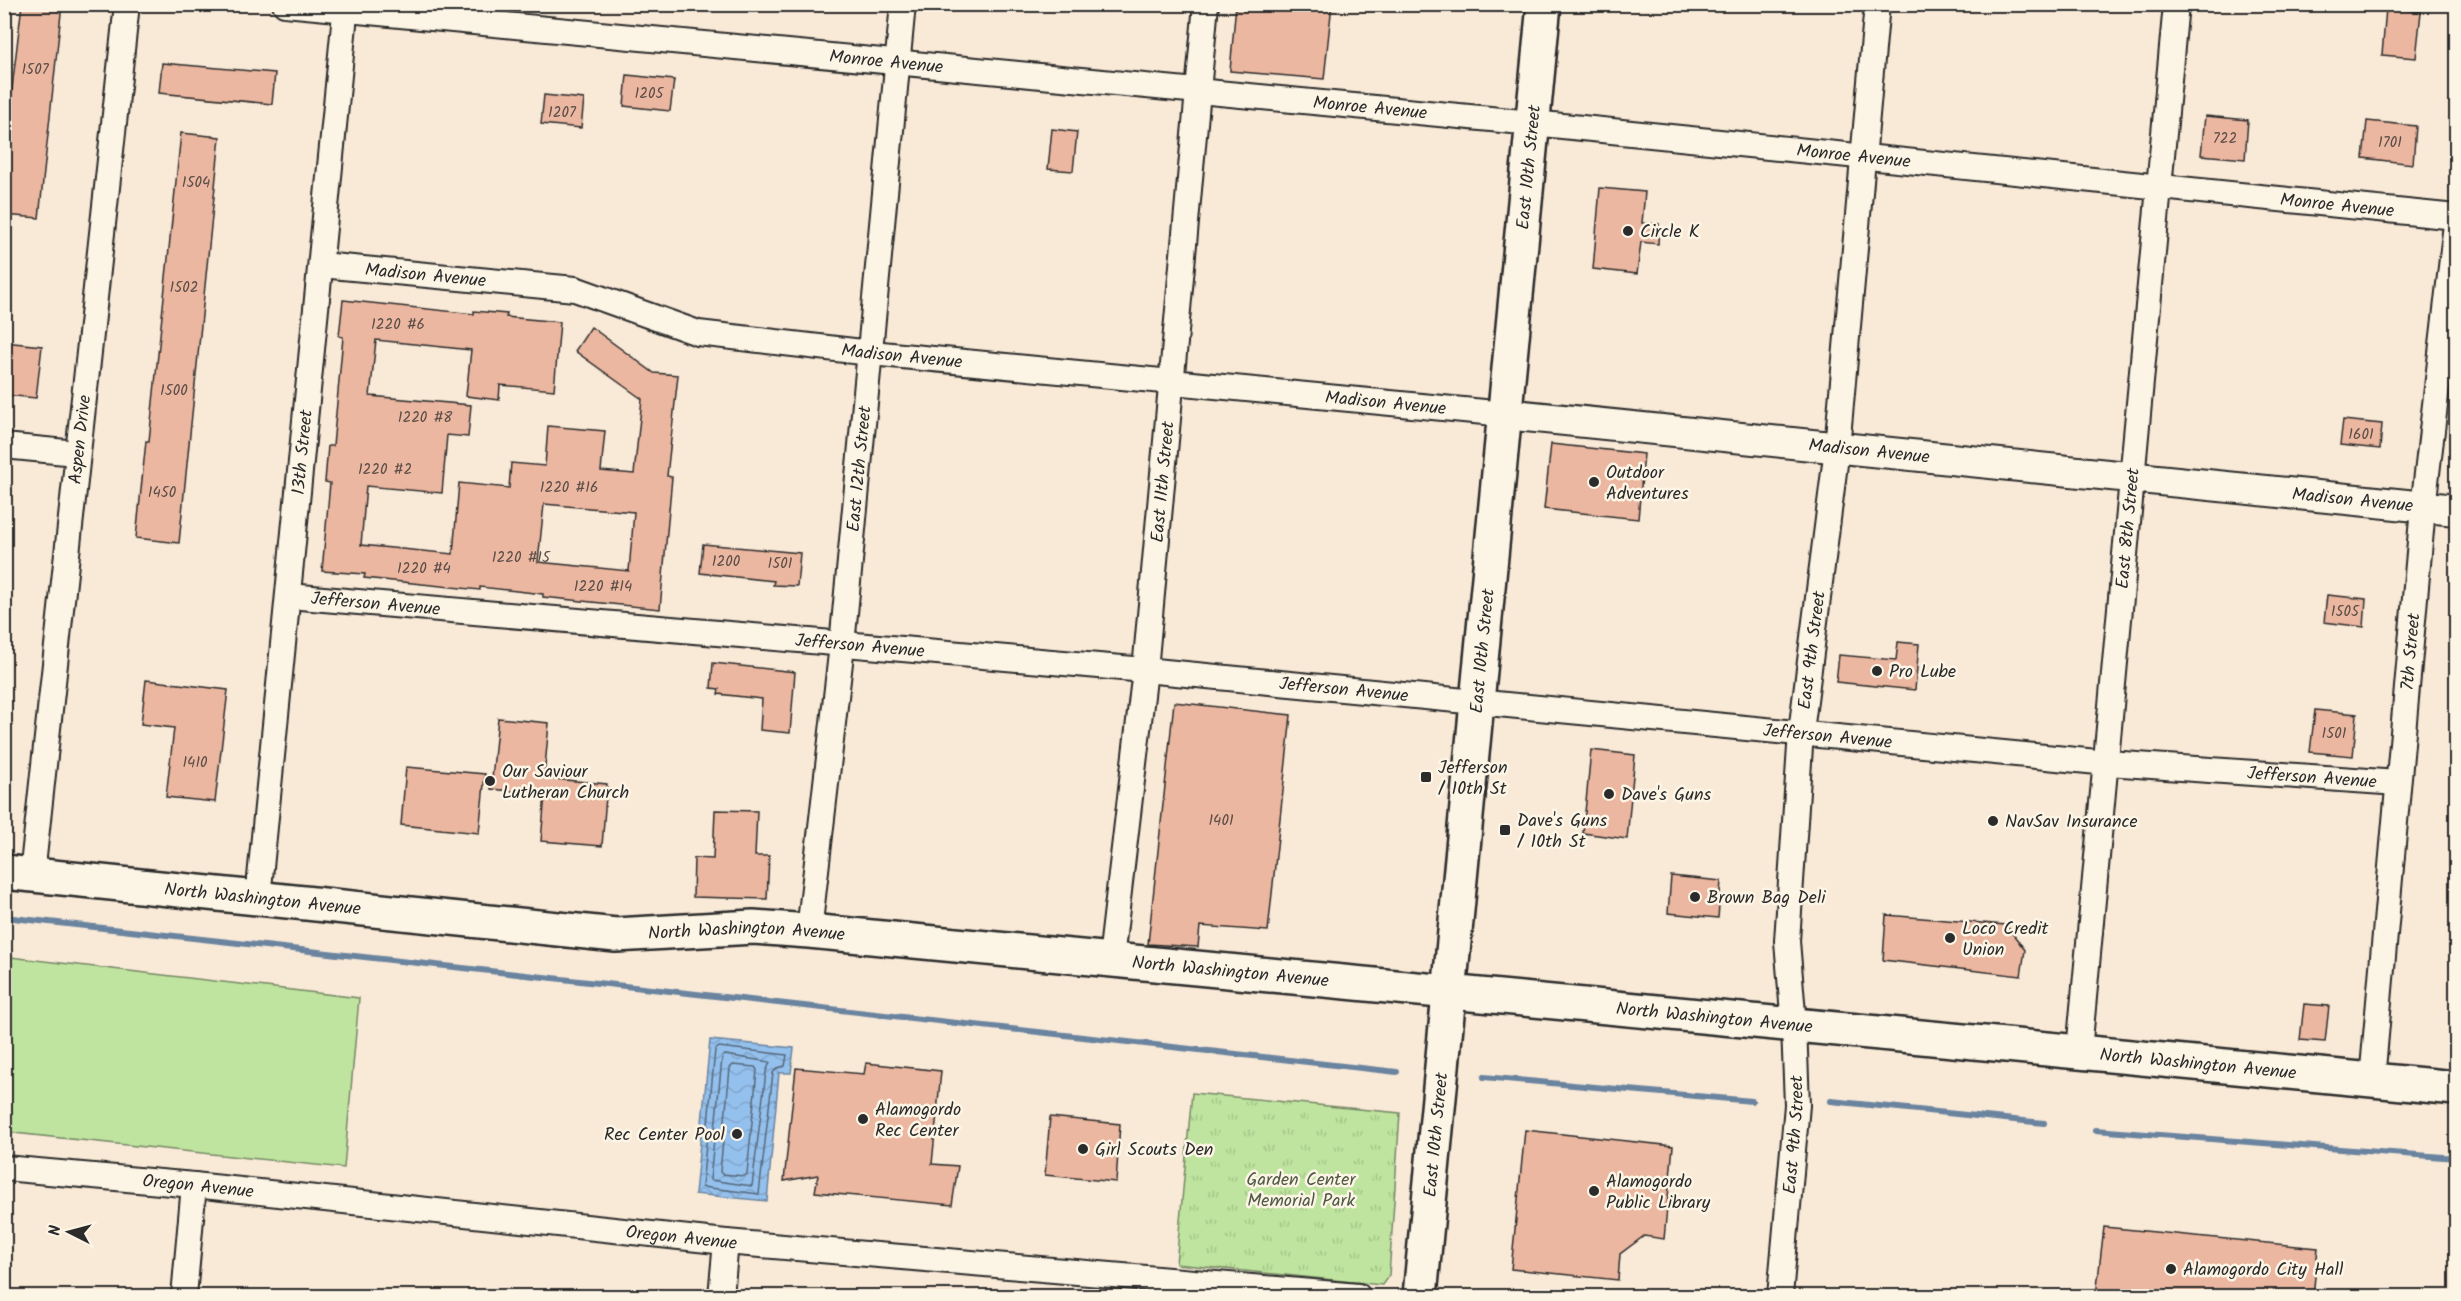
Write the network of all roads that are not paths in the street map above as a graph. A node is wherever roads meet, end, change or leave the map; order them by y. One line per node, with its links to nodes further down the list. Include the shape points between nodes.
1 (127, 4): 22 (street, Aspen Drive)
2 (285, 4): 8 (street, Monroe Avenue)
3 (903, 4): 9 (street, East 12th Street)
4 (1206, 4): 10 (street, East 11th Street)
5 (1544, 4): 11 (main road, East 10th Street)
6 (1877, 4): 12 (street, East 9th Street)
7 (2176, 4): 13 (street, East 8th Street)
8 (346, 8): 9 (street, Monroe Avenue); 16 (street, 13th Street)
9 (897, 63): 10 (street, Monroe Avenue); 17 (street, East 12th Street)
10 (1198, 92): 11 (street, Monroe Avenue); 18 (street, East 11th Street)
11 (1533, 123): 12 (street, Monroe Avenue); 19 (main road, East 10th Street)
12 (1861, 158): 13 (street, Monroe Avenue); 21 (street, East 9th Street)
13 (2160, 188): 14 (street, Monroe Avenue); 23 (street, East 8th Street)
14 (2457, 217)
15 (2457, 224): 24 (street, 7th Street)
16 (321, 265): 17 (street, Madison Avenue, via 575,289 698,333); 26 (street, 13th Street)
17 (871, 353): 18 (street, Madison Avenue); 27 (street, East 12th Street)
18 (1170, 381): 19 (street, Madison Avenue); 28 (street, East 11th Street)
19 (1505, 414): 21 (street, Madison Avenue); 29 (main road, East 10th Street)
20 (4, 446): 22 (street)
21 (1837, 448): 23 (street, Madison Avenue); 30 (street, East 9th Street)
22 (76, 453): 33 (street, Aspen Drive)
23 (2132, 477): 24 (street, Madison Avenue); 31 (street, East 8th Street)
24 (2422, 508): 25 (street, Madison Avenue); 32 (street, 7th Street)
25 (2457, 510)
26 (289, 596): 27 (street, Jefferson Avenue); 34 (street, 13th Street)
27 (842, 645): 28 (street, Jefferson Avenue); 35 (street, East 12th Street)
28 (1145, 670): 29 (street, Jefferson Avenue); 36 (street, East 11th Street)
29 (1477, 702): 30 (street, Jefferson Avenue); 37 (main road, East 10th Street)
30 (1801, 732): 31 (street, Jefferson Avenue); 38 (street, East 9th Street, via 1787,941)
31 (2108, 763): 32 (street, Jefferson Avenue); 39 (street, East 8th Street)
32 (2398, 783): 40 (street, 7th Street)
33 (18, 874): 34 (main road, North Washington Avenue)
34 (258, 898): 35 (main road, North Washington Avenue, via 616,935 753,927)
35 (809, 931): 36 (main road, North Washington Avenue)
36 (1111, 959): 37 (main road, North Washington Avenue)
37 (1450, 990): 38 (main road, North Washington Avenue); 48 (main road, East 10th Street)
38 (1794, 1026): 39 (main road, North Washington Avenue); 49 (street, East 9th Street, via 1797,1105)
39 (2079, 1051): 40 (main road, North Washington Avenue)
40 (2372, 1080): 41 (main road, North Washington Avenue)
41 (2457, 1088)
42 (4, 1168): 43 (street, Oregon Avenue)
43 (194, 1185): 44 (street, Oregon Avenue); 45 (street)
44 (726, 1242): 46 (street); 47 (street, Oregon Avenue)
45 (184, 1296)
46 (721, 1296)
47 (1358, 1296)
48 (1420, 1296)
49 (1780, 1296)

